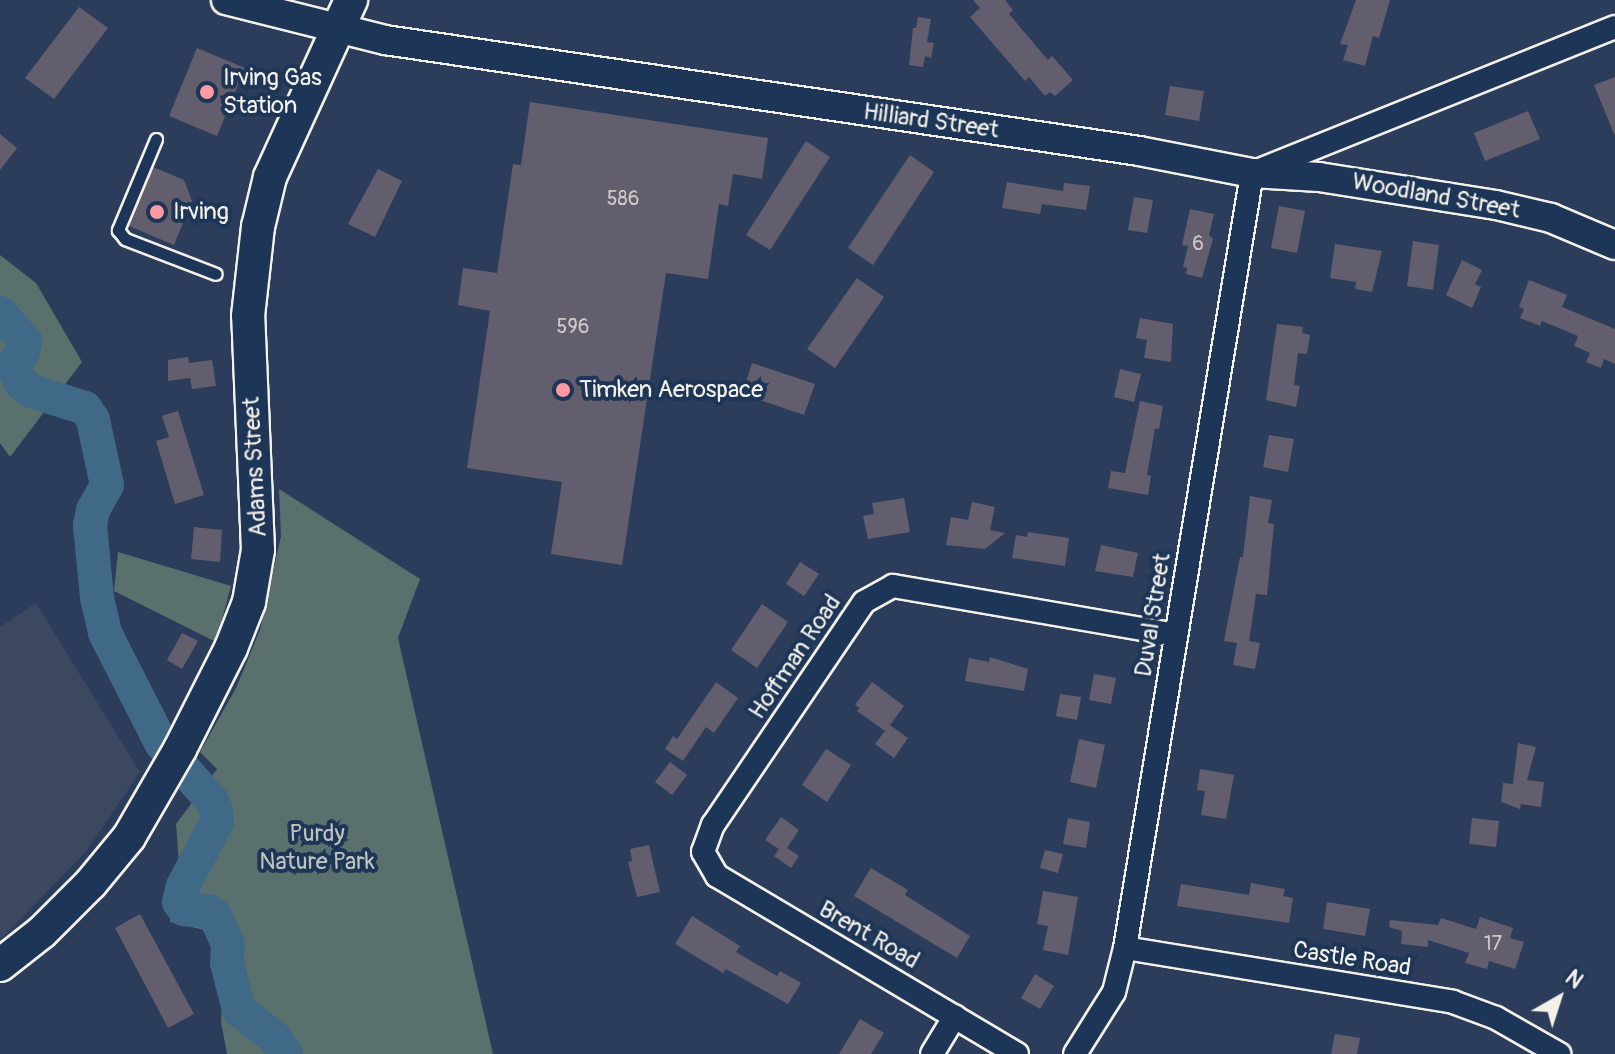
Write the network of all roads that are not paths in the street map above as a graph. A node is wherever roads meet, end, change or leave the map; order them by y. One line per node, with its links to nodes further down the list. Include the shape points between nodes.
1 (226, 0): 4 (street, Hilliard Street)
2 (351, 0): 4 (main road, Adams Street)
3 (1615, 27): 6 (street)
4 (335, 28): 6 (street, Hilliard Street, via 385,40 1139,151); 12 (main road, Adams Street, via 270,177 258,227 248,316 258,550 249,602 175,758 129,837 42,932)
5 (156, 139): 8 (lane, via 118,230 125,239)
6 (1252, 173): 7 (street, Woodland Street, via 1319,177 1496,205 1551,218); 9 (street, Duval Street)
7 (1615, 245)
8 (216, 274)
9 (1176, 635): 10 (street, Hoffman Road, via 893,586 864,602 713,825); 11 (street, Duval Street)
10 (703, 852): 13 (street, Brent Road, via 717,876)
11 (1125, 948): 16 (street, Duval Street, via 1114,992); 17 (street, Castle Road, via 1453,1002 1496,1018)
12 (0, 965)
13 (955, 1016): 14 (street); 15 (street, Brent Road)
14 (932, 1054)
15 (1017, 1054)
16 (1075, 1054)
17 (1559, 1054)

